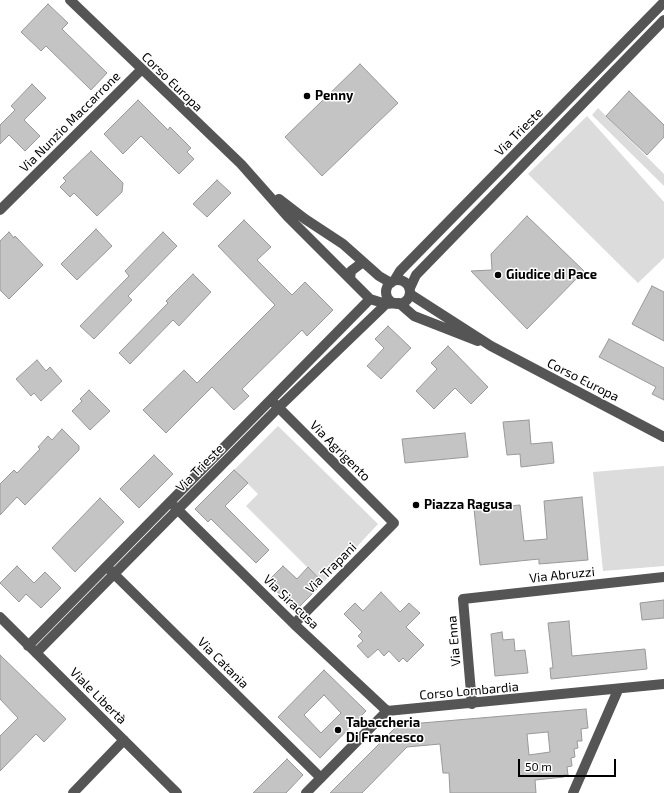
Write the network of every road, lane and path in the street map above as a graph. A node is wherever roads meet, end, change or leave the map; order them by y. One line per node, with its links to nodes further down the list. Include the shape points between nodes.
1 (70, 0): 4 (street, Corso Europa)
2 (664, 2): 9 (street, Via Trieste, via 400,271)
3 (664, 20): 10 (street, Via Trieste, via 416,275)
4 (141, 70): 5 (street, Corso Europa); 6 (street, Via Nunzio Maccarrone)
5 (257, 182): 7 (street, via 300,216 343,244); 8 (street)
6 (0, 210)
7 (363, 262): 8 (street, via 351,271); 9 (street, via 379,276)
8 (350, 279): 11 (street)
9 (393, 282): 10 (street, via 405,282); 12 (street, via 387,289 388,296)
10 (410, 291): 12 (street, via 406,300); 13 (street)
11 (370, 299): 12 (street); 14 (street, Via Trieste)
12 (394, 303): 13 (street, via 414,316); 15 (street, Via Trieste)
13 (491, 346): 16 (street, Corso Europa)
14 (271, 400): 15 (street, Via Agrigento); 17 (street, Via Trieste)
15 (278, 408): 18 (street, Via Trieste); 19 (street, Via Agrigento, via 394,523)
16 (664, 437)
17 (170, 502): 18 (street, Via Siracusa); 20 (street, Via Trieste)
18 (178, 510): 21 (street, Via Trieste); 25 (street, Via Siracusa)
19 (386, 530): 25 (street, Via Trapani)
20 (107, 566): 21 (street, Via Catania); 26 (street, Via Trieste)
21 (114, 574): 27 (street, Via Trieste); 33 (street, Via Catania)
22 (664, 577): 23 (street, Via Abruzzi)
23 (463, 599): 30 (street, Via Enna)
24 (2, 623): 26 (street, Viale Libertà)
25 (294, 624): 31 (street, Via Siracusa)
26 (28, 646): 27 (street, Viale Libertà)
27 (36, 653): 32 (street, Viale Libertà)
28 (664, 684): 29 (street, Corso Lombardia)
29 (618, 690): 30 (street, Corso Lombardia); 37 (street)
30 (472, 704): 31 (street, Corso Lombardia)
31 (387, 711): 33 (street)
32 (124, 740): 35 (street); 36 (street, Viale Libertà)
33 (321, 778): 34 (street)
34 (307, 792)
35 (73, 793)
36 (177, 793)
37 (573, 793)

